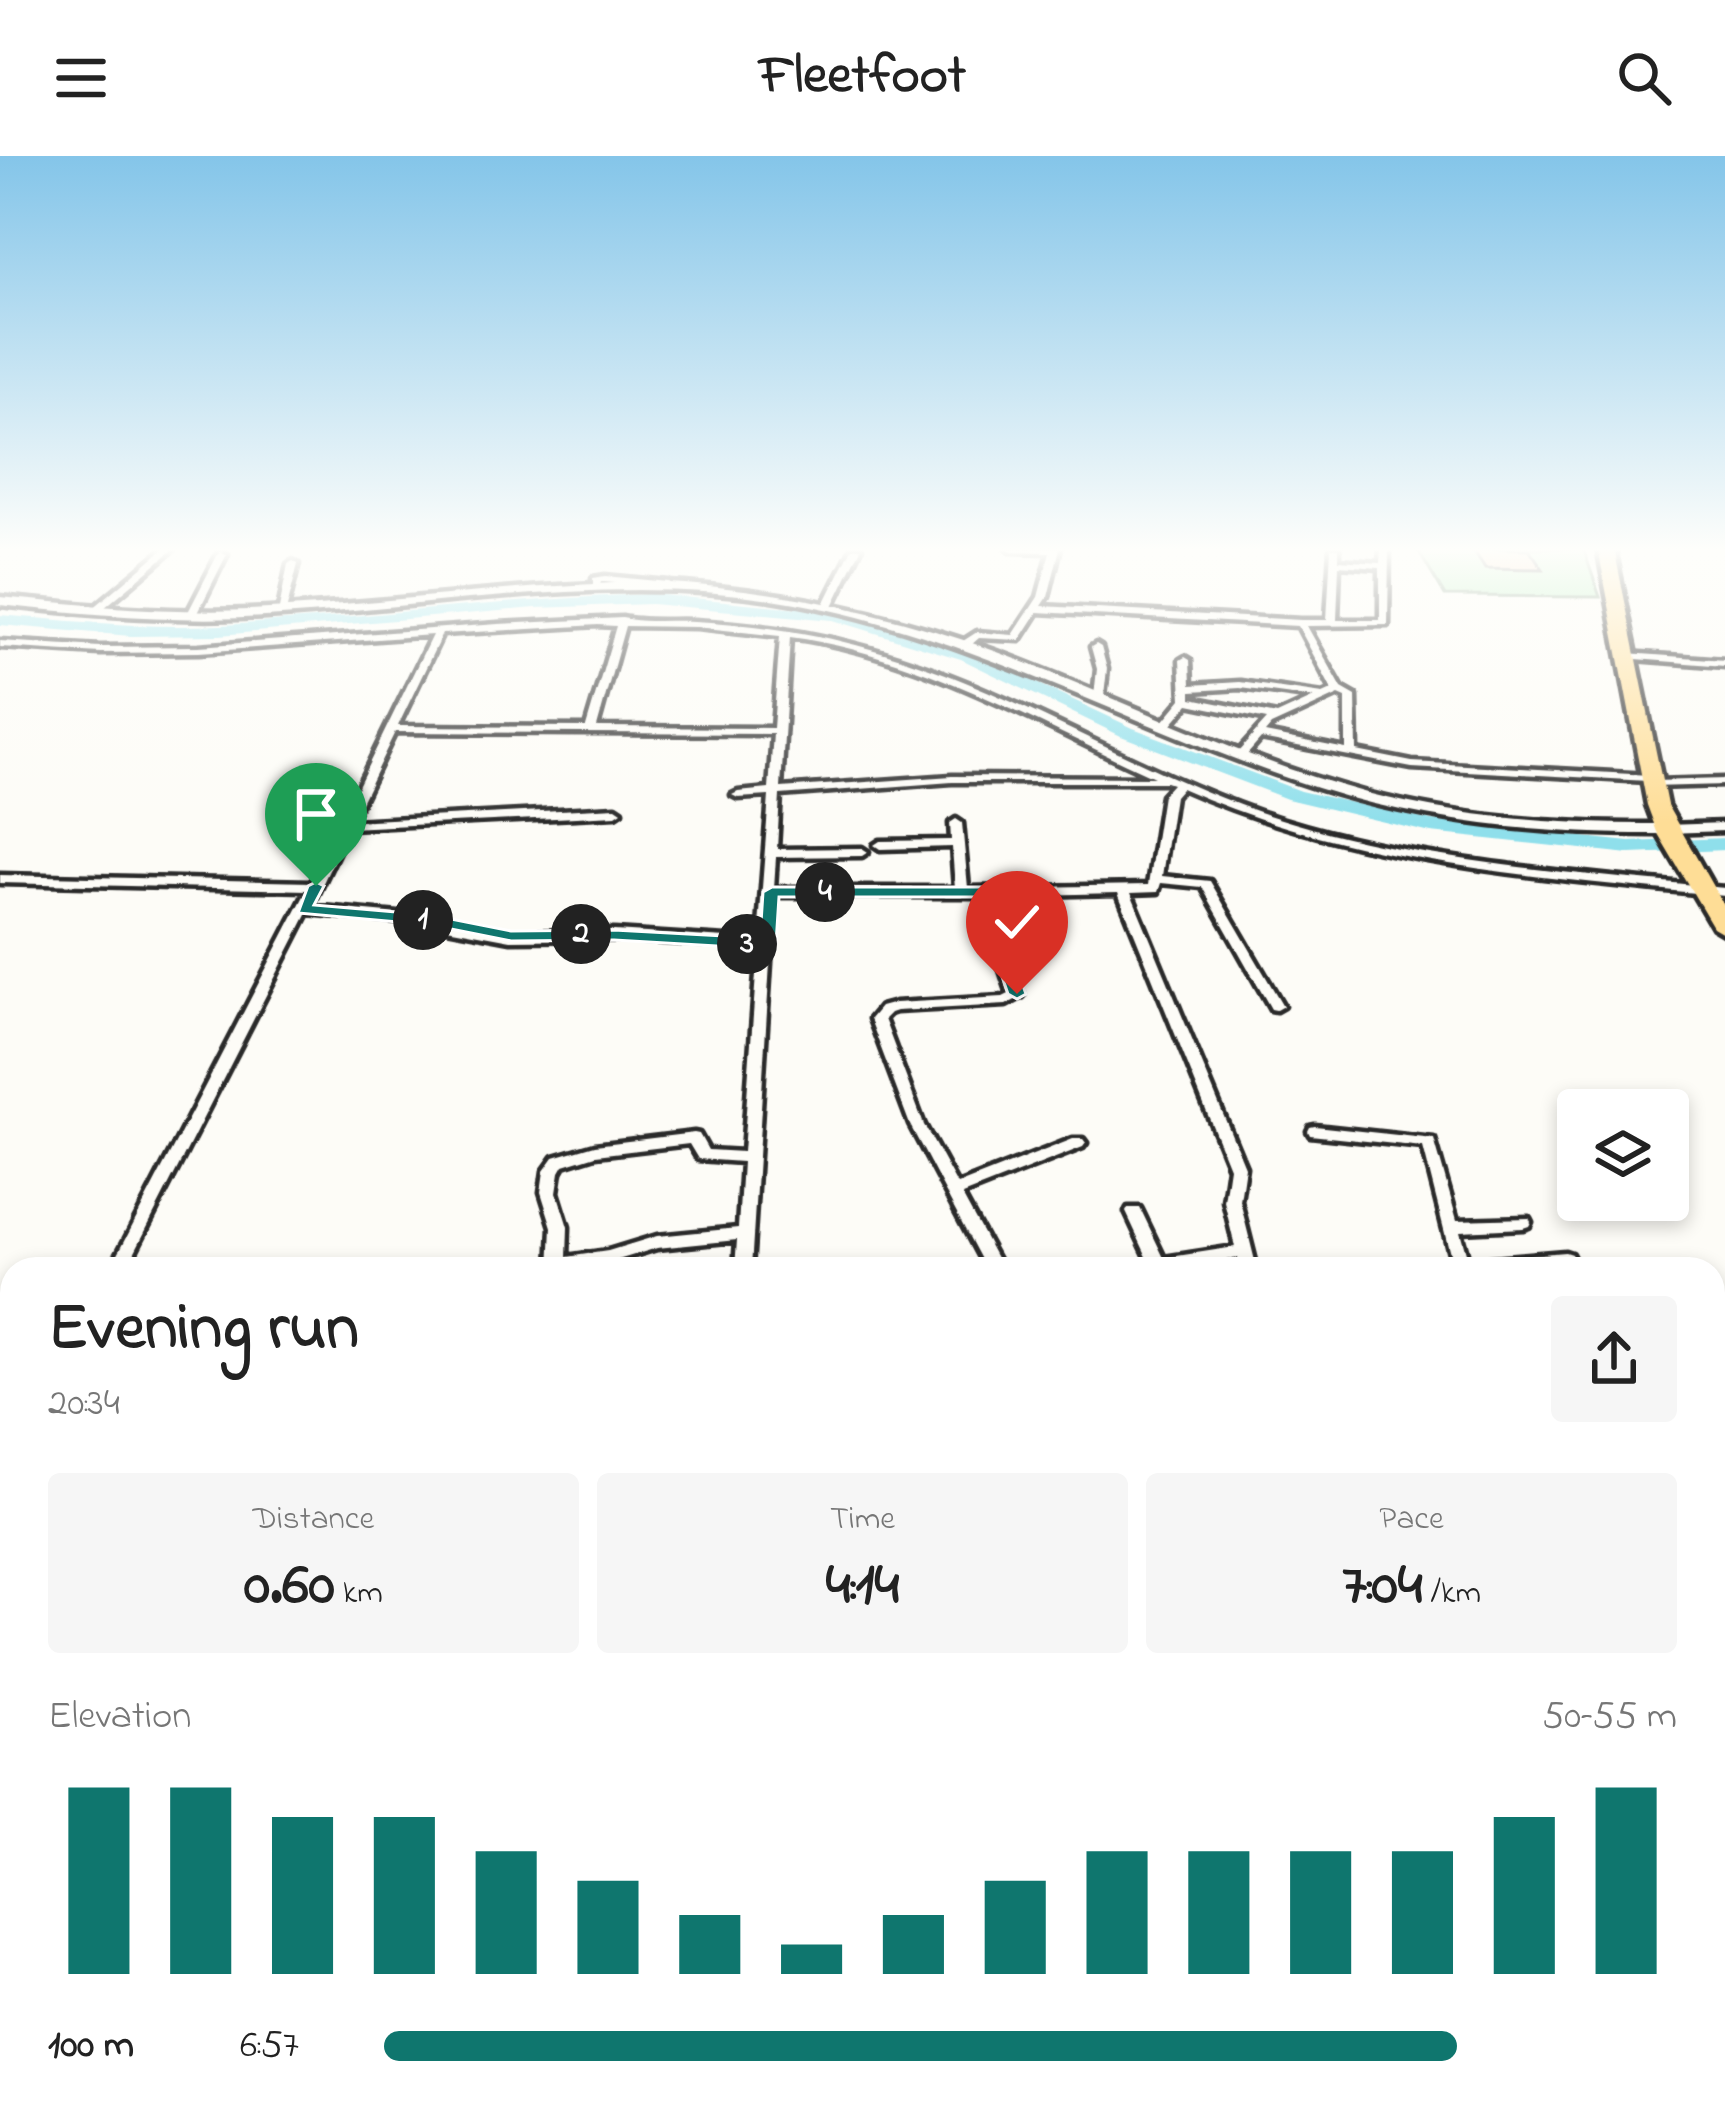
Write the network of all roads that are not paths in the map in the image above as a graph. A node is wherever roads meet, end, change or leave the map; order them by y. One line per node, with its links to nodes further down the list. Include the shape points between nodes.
1 (335, 640): 11 (street, via 163,652)
2 (434, 640): 24 (street)
3 (617, 640): 23 (street)
4 (785, 640): 25 (street)
5 (805, 640): 29 (street, via 910,668)
6 (955, 640): 10 (street)
7 (972, 640): 10 (street)
8 (1310, 640): 16 (street)
9 (1624, 640): 13 (highway)
10 (968, 643): 19 (street)
11 (1, 646)
12 (1096, 647): 19 (street)
13 (1627, 656): 15 (street); 28 (highway)
14 (1185, 660): 17 (street)
15 (1725, 663)
16 (1337, 690): 18 (street); 26 (street, via 1351,696)
17 (1188, 694): 18 (street, via 1240,685); 21 (street); 22 (street)
18 (1315, 694): 21 (street)
19 (1099, 696): 22 (street)
20 (1243, 718): 21 (street)
21 (1268, 722): 26 (street); 27 (street)
22 (1167, 723): 27 (street)
23 (591, 728): 24 (street); 25 (street)
24 (392, 729): 35 (street)
25 (777, 731): 31 (street)
26 (1352, 753): 28 (street, via 1412,765)
27 (1242, 754): 37 (street, via 1323,785 1449,815)
28 (1650, 781): 30 (street); 37 (highway)
29 (1175, 782): 31 (street, via 1028,777); 43 (street); 45 (street, via 1372,851 1525,875)
30 (1725, 782)
31 (776, 793): 32 (street); 41 (street)
32 (738, 796)
33 (616, 811): 35 (street)
34 (956, 823): 38 (street)
35 (346, 824): 44 (street)
36 (1725, 827): 37 (street)
37 (1667, 830): 45 (highway)
38 (958, 843): 39 (street); 48 (street)
39 (880, 845)
40 (862, 852): 41 (street)
41 (773, 853): 47 (street)
42 (0, 879): 44 (street)
43 (1159, 879): 46 (street, via 1154,889); 53 (street, via 1206,884)
44 (316, 886): 50 (street)
45 (1706, 886): 51 (highway)
46 (1123, 890): 49 (street); 68 (street, via 1238,1167 1232,1201)
47 (772, 892): 48 (street); 52 (street)
48 (962, 892): 49 (street)
49 (981, 892): 57 (street, via 1016,996 895,1007 878,1019 905,1099)
50 (304, 909): 52 (street, via 511,936); 62 (street)
51 (1725, 927)
52 (768, 944): 56 (street)
53 (1276, 1006)
54 (1315, 1131): 60 (street, via 1429,1143)
55 (1078, 1143): 57 (street)
56 (751, 1157): 61 (street); 63 (street, via 703,1154 696,1138 566,1157 549,1182)
57 (952, 1192): 66 (street)
58 (1134, 1212): 67 (street)
59 (1523, 1222): 60 (street)
60 (1450, 1226): 69 (street)
61 (746, 1233): 64 (street, via 657,1242); 65 (street)
62 (124, 1257)
63 (558, 1257)
64 (608, 1257)
65 (744, 1257)
66 (987, 1257)
67 (1155, 1257)
68 (1246, 1257)
69 (1459, 1257)

